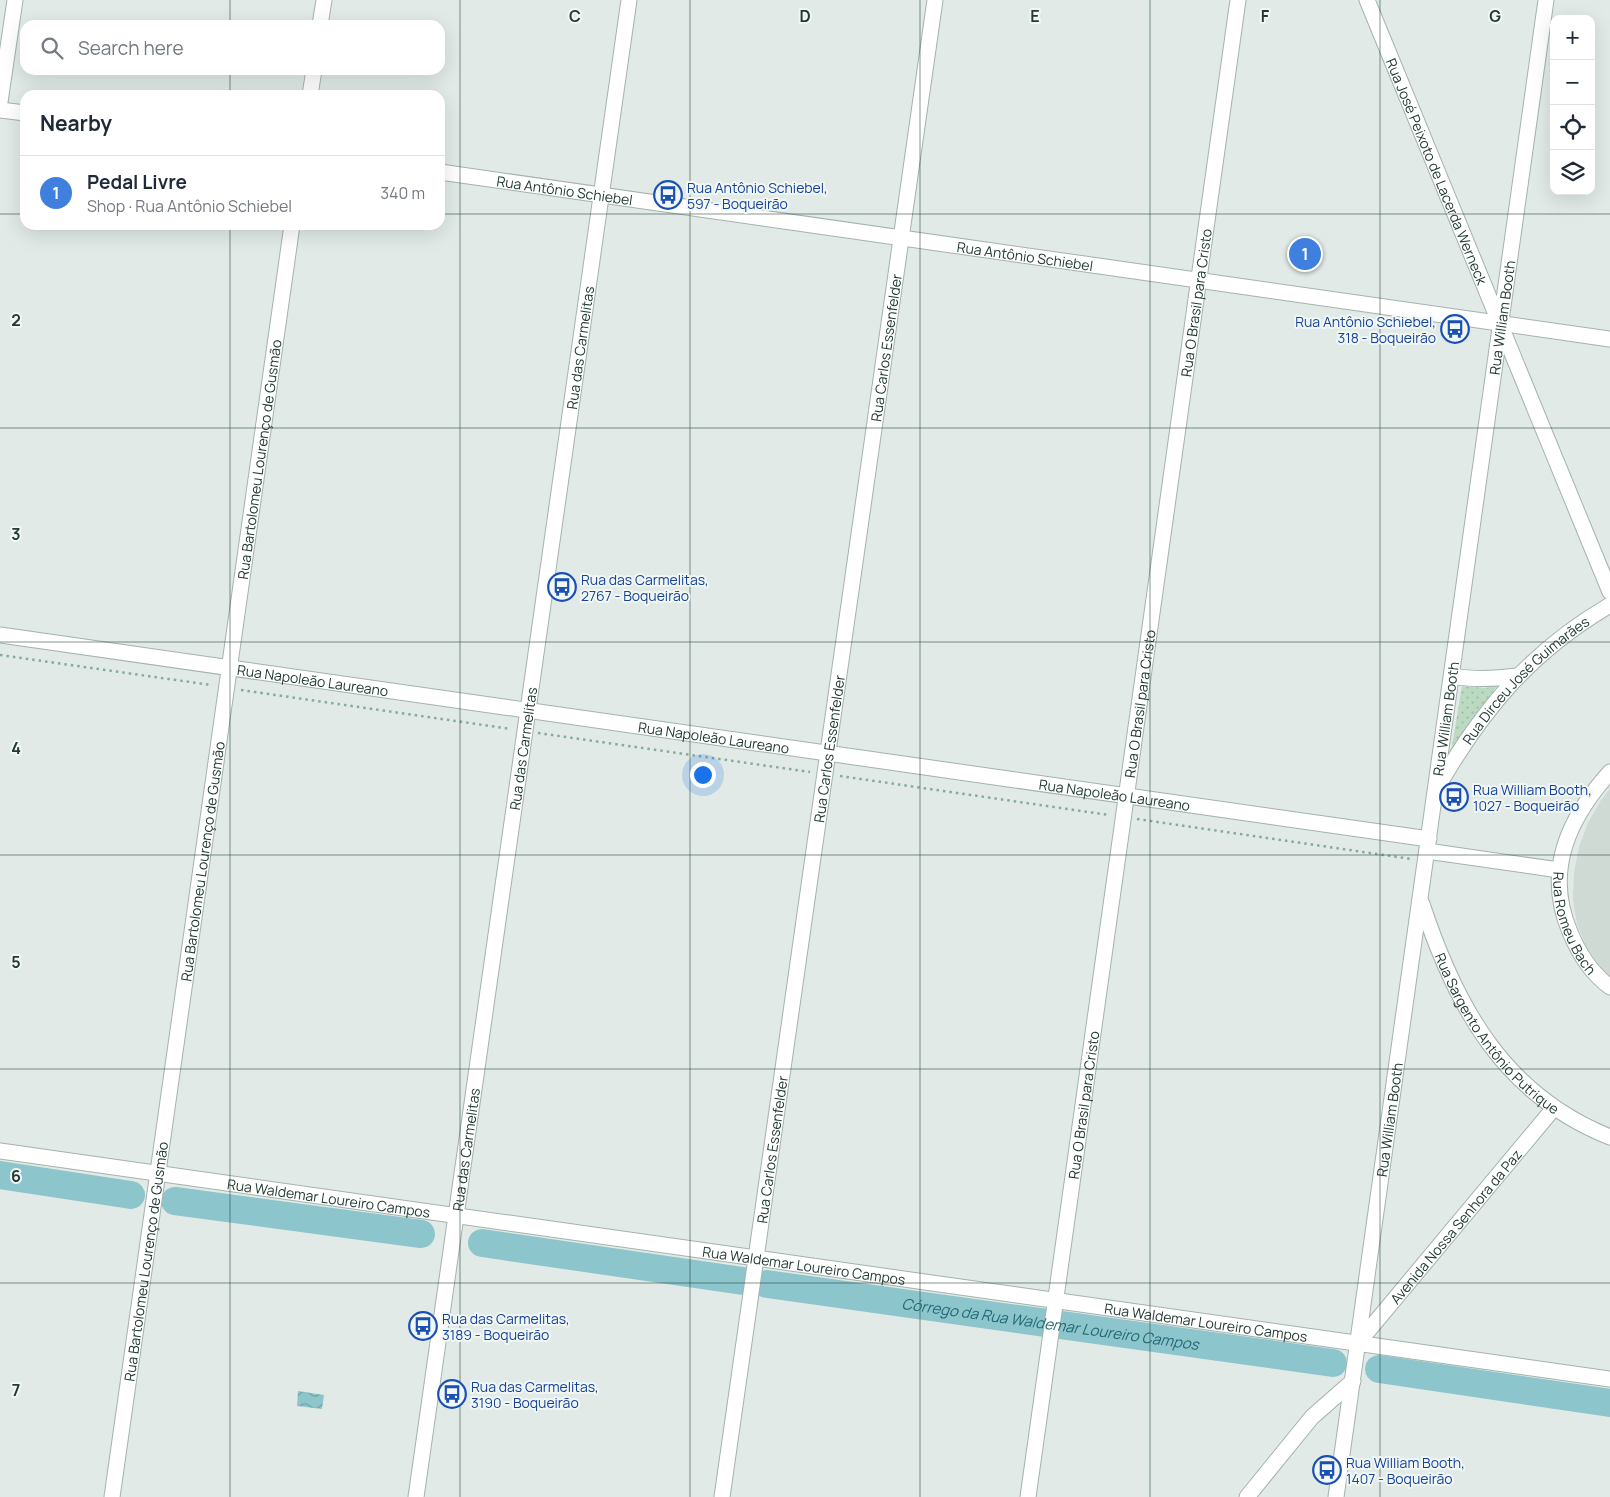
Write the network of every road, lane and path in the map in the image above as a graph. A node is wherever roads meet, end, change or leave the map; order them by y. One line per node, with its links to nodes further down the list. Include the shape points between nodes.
1 (15, 0): 11 (street)
2 (324, 0): 8 (street)
3 (629, 0): 15 (street, Rua das Carmelitas)
4 (935, 0): 17 (street, Rua Carlos Essenfelder)
5 (1238, 0): 18 (street, Rua O Brasil para Cristo)
6 (1367, 0): 19 (street, Rua José Peixoto de Lacerda Werneck)
7 (1546, 0): 19 (street, Rua William Booth)
8 (321, 20)
9 (313, 75): 10 (street)
10 (311, 90)
11 (0, 102)
12 (0, 110): 13 (street)
13 (20, 112)
14 (445, 173): 15 (street, Rua Antônio Schiebel)
15 (602, 195): 17 (street, Rua Antônio Schiebel); 30 (street, Rua das Carmelitas)
16 (291, 230): 25 (street, Rua Bartolomeu Lourenço de Gusmão)
17 (901, 238): 18 (street, Rua Antônio Schiebel); 33 (street, Rua Carlos Essenfelder)
18 (1199, 280): 19 (street, Rua Antônio Schiebel); 38 (street, Rua O Brasil para Cristo)
19 (1500, 324): 20 (street, Rua Antônio Schiebel); 21 (street, Rua José Peixoto de Lacerda Werneck); 26 (street, Rua William Booth)
20 (1610, 339)
21 (1610, 592)
22 (1610, 605): 27 (street, Rua Dirceu José Guimarães, via 1563,636)
23 (0, 635): 25 (street, Rua Napoleão Laureano)
24 (0, 655): 28 (path)
25 (229, 668): 30 (street, Rua Napoleão Laureano); 49 (street, Rua Bartolomeu Lourenço de Gusmão)
26 (1452, 676): 27 (street, via 1490,680); 37 (street, Rua William Booth)
27 (1517, 676): 37 (street, Rua Dirceu José Guimarães, via 1468,739)
28 (207, 685)
29 (244, 690): 31 (path)
30 (528, 711): 33 (street, Rua Napoleão Laureano); 50 (street, Rua das Carmelitas)
31 (504, 728)
32 (544, 734): 34 (path)
33 (827, 753): 38 (street, Rua Napoleão Laureano); 51 (street, Rua Carlos Essenfelder)
34 (810, 772)
35 (1610, 772): 43 (street, Rua Romeu Bach, via 1594,790 1568,834)
36 (837, 776): 39 (path)
37 (1436, 791): 41 (street, Rua William Booth)
38 (1126, 796): 41 (street, Rua Napoleão Laureano); 52 (street, Rua O Brasil para Cristo)
39 (1111, 816)
40 (1137, 819): 42 (path)
41 (1428, 845): 43 (street, Rua Napoleão Laureano); 44 (street, Rua William Booth)
42 (1404, 858)
43 (1559, 870): 45 (street, Rua Romeu Bach, via 1564,919 1588,966)
44 (1420, 899): 46 (street, Rua Sargento Antônio Putrique, via 1447,970 1485,1039 1504,1065); 53 (street, Rua William Booth)
45 (1610, 987)
46 (1554, 1108): 47 (street, Rua Sargento Antônio Putrique); 53 (street, Avenida Nossa Senhora da Paz)
47 (1610, 1137)
48 (0, 1150): 49 (street, Rua Waldemar Loureiro Campos)
49 (158, 1173): 50 (street, Rua Waldemar Loureiro Campos); 56 (street, Rua Bartolomeu Lourenço de Gusmão)
50 (456, 1215): 51 (street, Rua Waldemar Loureiro Campos); 57 (street, Rua das Carmelitas)
51 (756, 1258): 52 (street, Rua Waldemar Loureiro Campos); 58 (street, Rua Carlos Essenfelder)
52 (1055, 1300): 53 (street, Rua Waldemar Loureiro Campos); 59 (street, Rua O Brasil para Cristo)
53 (1358, 1343): 54 (street, Rua Waldemar Loureiro Campos); 55 (street, Rua William Booth)
54 (1610, 1379)
55 (1353, 1381): 60 (street, via 1312,1416); 61 (street, Rua William Booth)
56 (112, 1497)
57 (416, 1497)
58 (722, 1497)
59 (1028, 1497)
60 (1247, 1497)
61 (1336, 1497)

